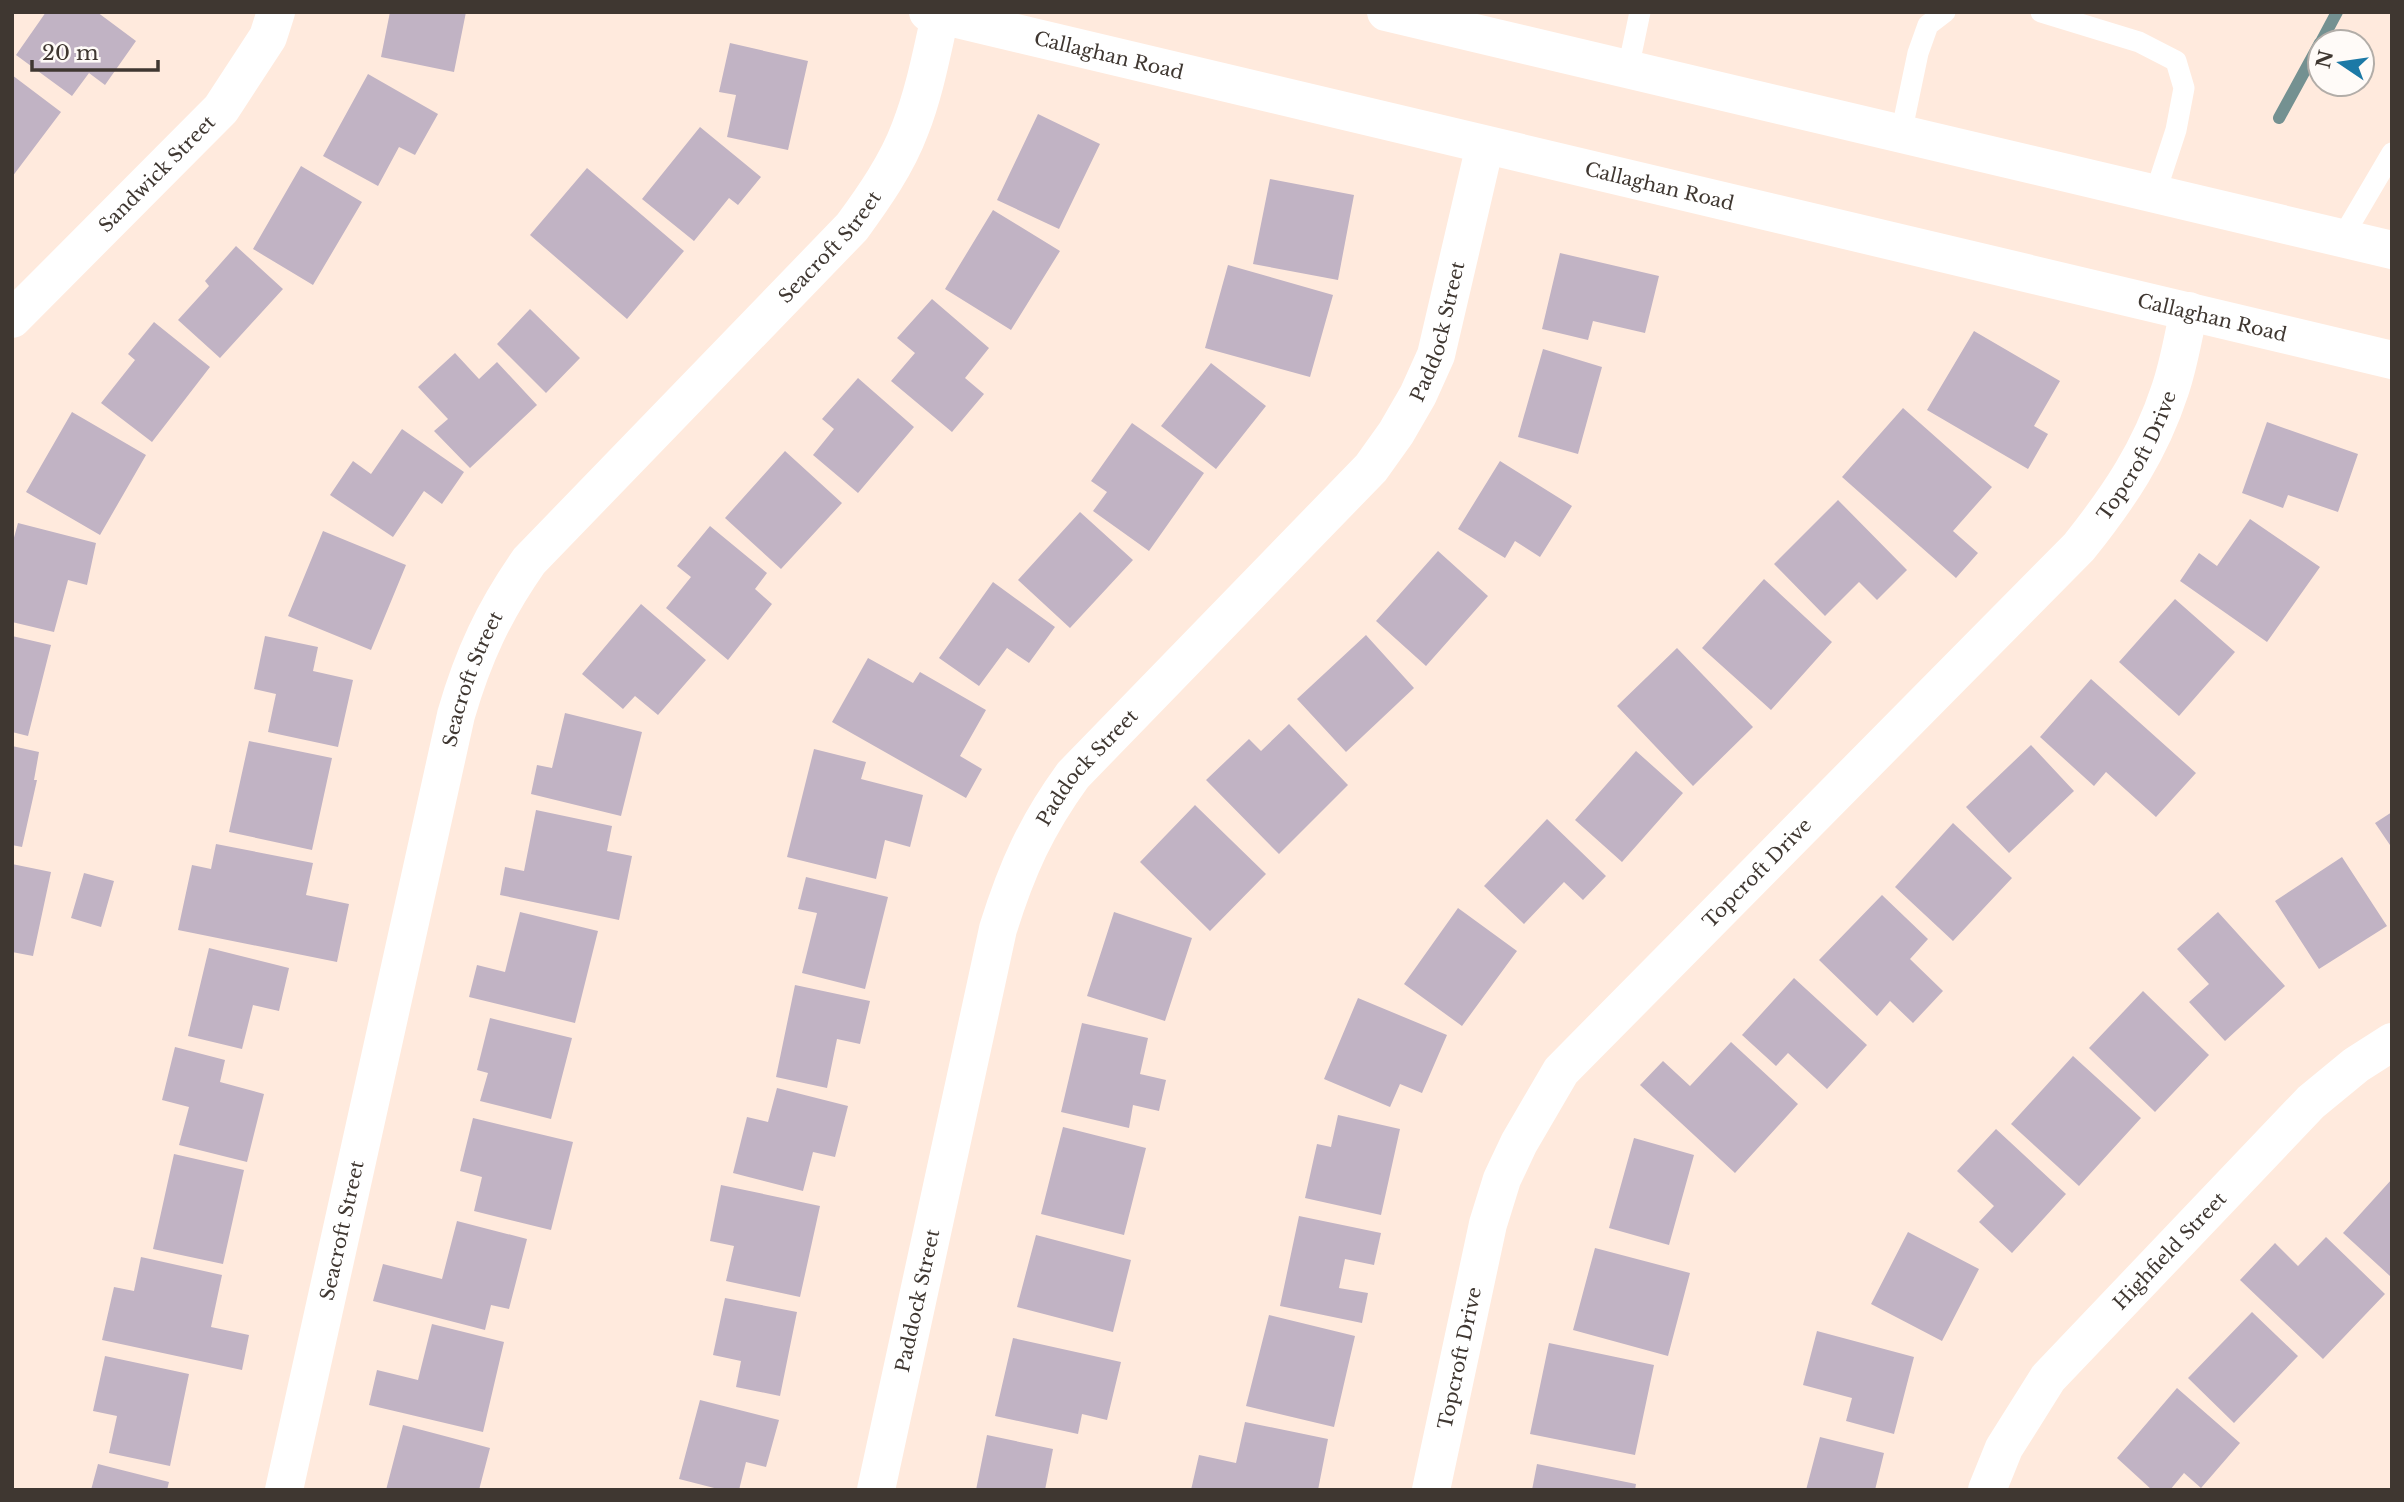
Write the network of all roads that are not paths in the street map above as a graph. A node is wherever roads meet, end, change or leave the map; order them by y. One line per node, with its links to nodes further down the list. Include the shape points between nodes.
1 (276, 12): 15 (street, Sandwick Street, via 268,37 221,109)
2 (1386, 12): 7 (street)
3 (1640, 12): 7 (lane)
4 (1945, 12): 8 (lane, via 1928,25)
5 (2040, 12): 11 (lane, via 2139,42 2176,61 2184,88)
6 (937, 13): 9 (street, Callaghan Road); 18 (street, Seacroft Street, via 922,96 909,132 874,197 852,227 529,561 484,633 456,715)
7 (1628, 69): 8 (street)
8 (1901, 134): 11 (street)
9 (1485, 145): 14 (street, Callaghan Road); 19 (street, Paddock Street, via 1436,355 1396,433 1371,468 1073,775 1027,848 999,929)
10 (2392, 153): 12 (lane)
11 (2155, 194): 12 (street)
12 (2342, 238): 13 (street)
13 (2392, 250)
14 (2189, 311): 16 (street, Callaghan Road); 20 (street, Topcroft Drive, via 2171,388 2156,428 2138,466 2079,547 1553,1083 1502,1179 1488,1224)
15 (12, 319)
16 (2392, 360)
17 (2392, 1042): 21 (street, Highfield Street, via 2311,1102 2048,1378 2004,1448)
18 (284, 1490)
19 (876, 1490)
20 (1431, 1490)
21 (1987, 1490)

